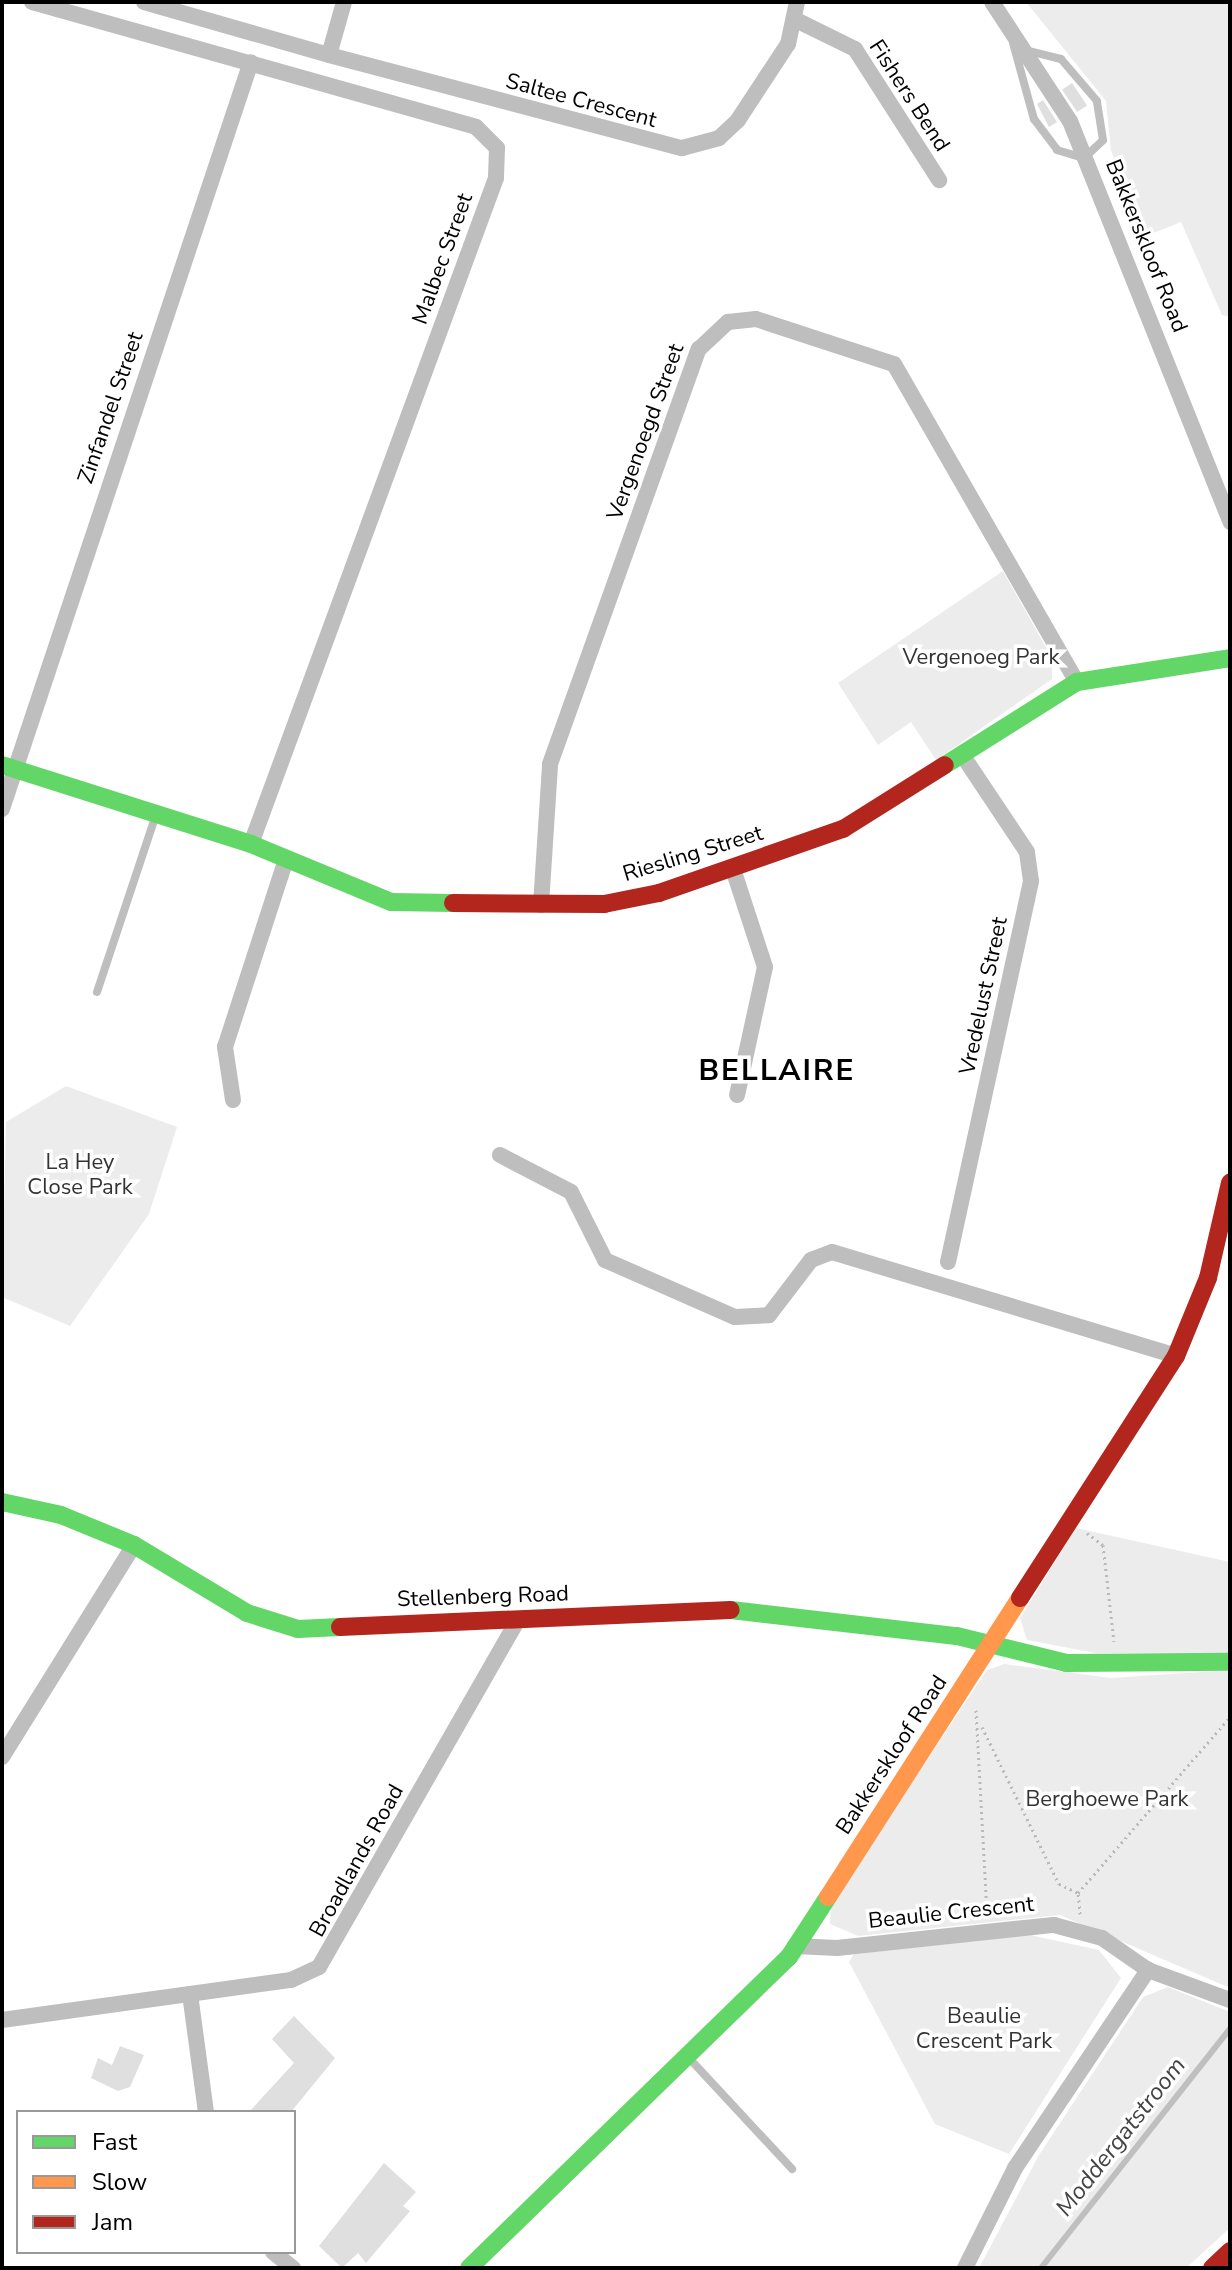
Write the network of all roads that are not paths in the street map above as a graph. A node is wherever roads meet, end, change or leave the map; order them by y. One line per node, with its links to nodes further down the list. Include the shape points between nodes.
1 (32, 2): 10 (street, Malbec Street)
2 (144, 2): 9 (street, Saltee Crescent)
3 (344, 2): 9 (street)
4 (797, 2): 6 (street, Saltee Crescent)
5 (992, 2): 7 (street, Bakkerskloof Road)
6 (796, 20): 9 (street, Saltee Crescent, via 738,120 719,138 682,148); 12 (street, Fishers Bend, via 844,41 865,60)
7 (1010, 29): 8 (street, Bakkerskloof Road); 11 (lane, via 1029,105 1057,150)
8 (1023, 49): 11 (street, Bakkerskloof Road, via 1061,103); 11 (lane, via 1061,59 1083,76 1099,107 1103,140)
9 (329, 55)
10 (251, 62): 18 (street, Zinfandel Street); 21 (street, Malbec Street, via 476,127 499,158)
11 (1084, 158): 13 (street, Bakkerskloof Road)
12 (939, 180)
13 (1228, 505): 14 (street, Bakkerskloof Road)
14 (1230, 522)
15 (1230, 658): 16 (street, Riesling Street)
16 (1077, 682): 17 (street, Riesling Street); 24 (street, Vergenoegd Street, via 894,364 756,319 728,322 699,349 550,764)
17 (963, 756): 23 (street, Riesling Street, via 843,829); 31 (street, Vredelust Street, via 1027,852 1031,881)
18 (8, 767): 19 (street, Zinfandel Street); 20 (street, Riesling Street)
19 (2, 809)
20 (156, 814): 21 (street, Riesling Street); 25 (lane)
21 (251, 844): 22 (street, Riesling Street)
22 (286, 859): 24 (street, Riesling Street, via 391,902); 27 (street, via 225,1047)
23 (733, 869): 24 (street, Riesling Street, via 628,900); 26 (street, via 765,967)
24 (541, 905)
25 (97, 992)
26 (737, 1095)
27 (233, 1100)
28 (500, 1155): 32 (street, via 571,1192 605,1260 735,1317 769,1315 811,1260 832,1252)
29 (1230, 1183): 30 (street, Bakkerskloof Road)
30 (1226, 1220): 32 (street, Bakkerskloof Road, via 1196,1316)
31 (948, 1262)
32 (1176, 1356): 36 (street, Bakkerskloof Road)
33 (2, 1502): 34 (street, Stellenberg Road, via 61,1515)
34 (134, 1545): 35 (street, Stellenberg Road, via 247,1613 298,1629); 38 (street)
35 (518, 1619): 36 (street, Stellenberg Road, via 742,1610); 41 (street, Broadlands Road, via 329,1956 291,1980)
36 (992, 1645): 37 (street, Stellenberg Road, via 1042,1659 1116,1665); 39 (street, Bakkerskloof Road)
37 (1230, 1662)
38 (2, 1757)
39 (795, 1946): 40 (street, Beaulie Crescent, via 837,1948 988,1929 1082,1930); 44 (street, Bakkerskloof Road)
40 (1148, 1970): 42 (street); 51 (street, via 1015,2168)
41 (190, 1994): 43 (street, Broadlands Road); 45 (street)
42 (1230, 2000)
43 (2, 2020)
44 (688, 2056): 46 (lane); 50 (street, Bakkerskloof Road)
45 (206, 2110)
46 (792, 2169)
47 (1230, 2251): 52 (street)
48 (276, 2254): 49 (street)
49 (293, 2268)
50 (469, 2268)
51 (965, 2268)
52 (1212, 2268)

